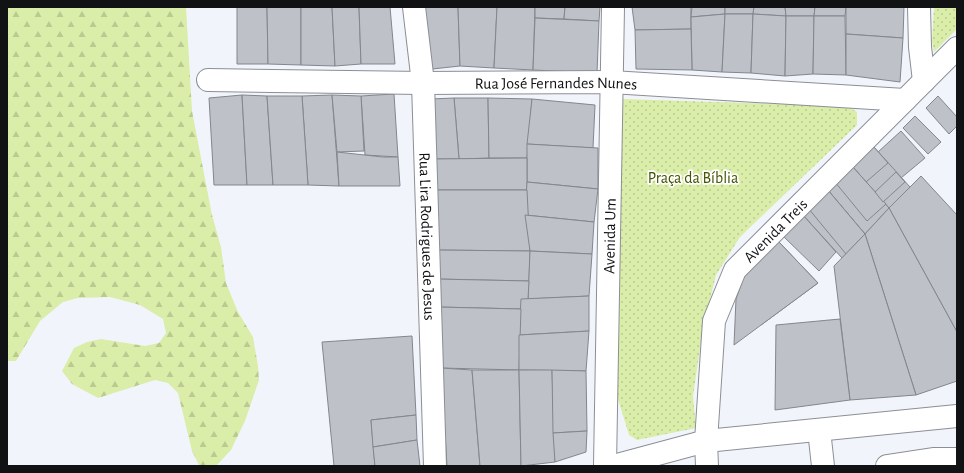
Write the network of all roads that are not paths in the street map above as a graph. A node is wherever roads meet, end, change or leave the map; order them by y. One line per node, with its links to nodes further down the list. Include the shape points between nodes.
1 (414, 7): 8 (street, Rua Lira Rodrigues de Jesus)
2 (613, 7): 6 (street, Avenida Um)
3 (919, 7): 7 (street)
4 (957, 48): 7 (street, Avenida Treis)
5 (208, 80): 8 (street, Rua José Fernandes Nunes)
6 (612, 82): 8 (street, Rua José Fernandes Nunes); 9 (street, Rua José Fernandes Nunes); 16 (street, Avenida Um)
7 (924, 82): 9 (street, Avenida Treis)
8 (423, 83): 15 (street, Rua Lira Rodrigues de Jesus)
9 (905, 100): 12 (street, Avenida Treis, via 735,270 714,321)
10 (957, 416): 11 (street)
11 (819, 430): 12 (street); 19 (street)
12 (706, 440): 17 (street); 18 (street, Avenida Treis)
13 (957, 459): 14 (street)
14 (934, 462): 20 (street)
15 (435, 466)
16 (605, 466)
17 (613, 466)
18 (707, 466)
19 (823, 466)
20 (887, 466)

